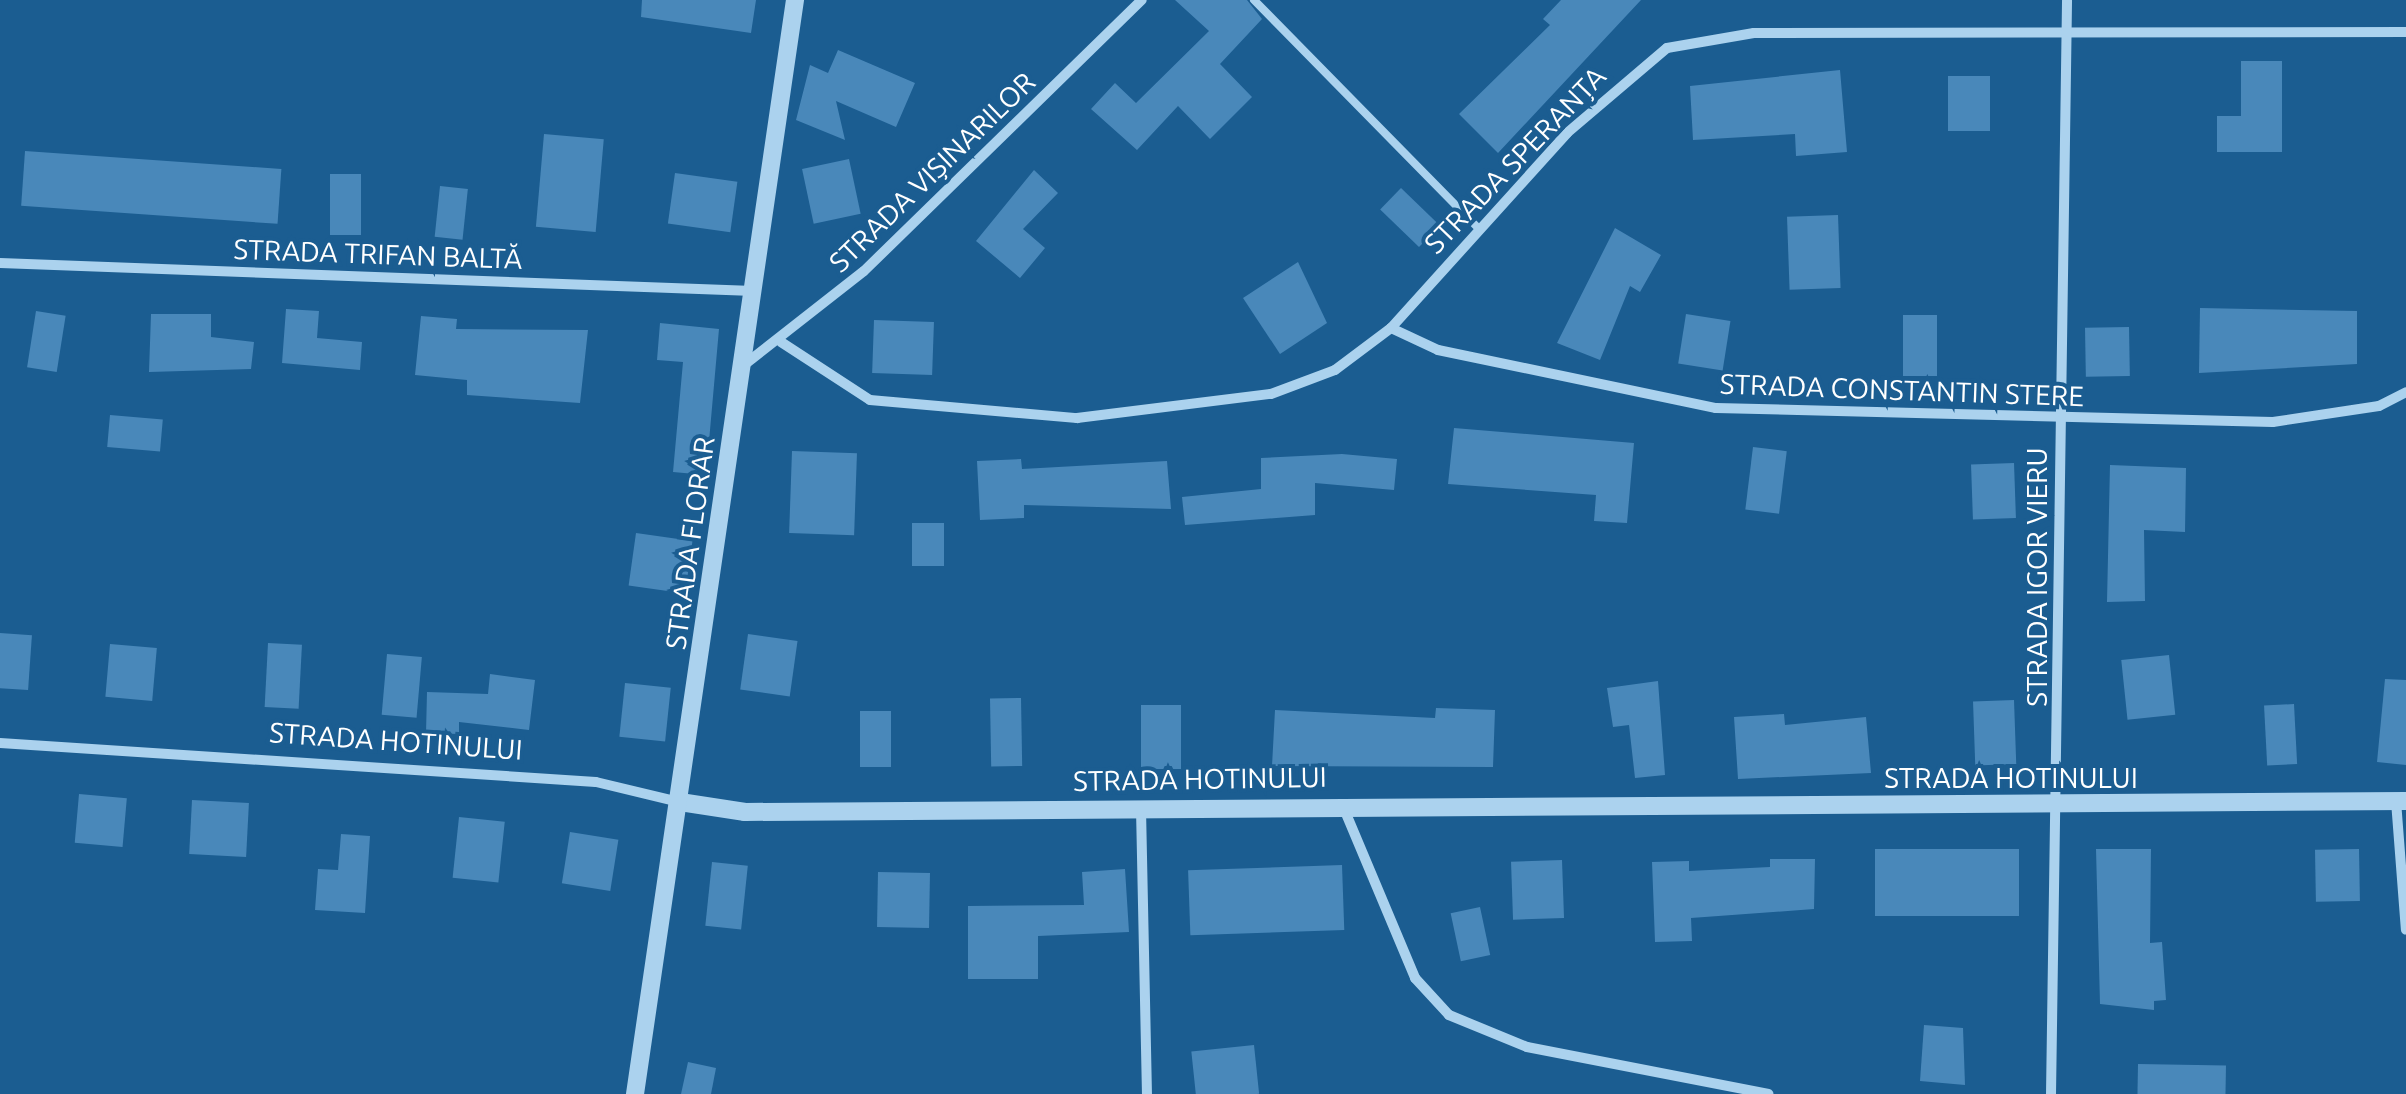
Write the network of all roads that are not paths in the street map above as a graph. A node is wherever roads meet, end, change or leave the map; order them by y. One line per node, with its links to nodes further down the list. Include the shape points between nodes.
1 (795, 0): 9 (street, STRADA FLORAR)
2 (1142, 0): 11 (street, STRADA VIȘINARILOR)
3 (1254, 0): 7 (lane)
4 (2067, 0): 6 (street, STRADA IGOR VIERU)
5 (2406, 32): 6 (street, STRADA SPERANȚA)
6 (2066, 34): 7 (street, STRADA SPERANȚA, via 1754,34 1667,48 1619,82); 14 (street, STRADA IGOR VIERU)
7 (1477, 227): 10 (street, STRADA SPERANȚA)
8 (0, 263): 9 (street, STRADA TRIFAN BALTĂ)
9 (755, 291): 12 (street, STRADA FLORAR)
10 (1391, 328): 11 (street, via 1335,370 1270,394 1077,418 870,400); 14 (street, STRADA CONSTANTIN STERE, via 1438,350 1716,408)
11 (781, 342): 12 (street, STRADA VIȘINARILOR)
12 (744, 364): 17 (street, STRADA FLORAR)
13 (2406, 392): 14 (street, STRADA CONSTANTIN STERE, via 2379,406 2273,422)
14 (2060, 419): 19 (street, STRADA IGOR VIERU)
15 (0, 743): 17 (street, STRADA HOTINULUI, via 596,782)
16 (2401, 801): 19 (street, STRADA HOTINULUI); 21 (street)
17 (680, 802): 20 (street, STRADA HOTINULUI, via 745,812); 22 (street, STRADA FLORAR)
18 (1341, 804): 19 (street, STRADA HOTINULUI); 20 (street, STRADA HOTINULUI); 24 (street, via 1415,978 1450,1015 1527,1047)
19 (2059, 806): 25 (street, STRADA IGOR VIERU)
20 (1141, 808): 23 (street)
21 (2406, 930)
22 (635, 1094)
23 (1147, 1094)
24 (1768, 1094)
25 (2051, 1094)

